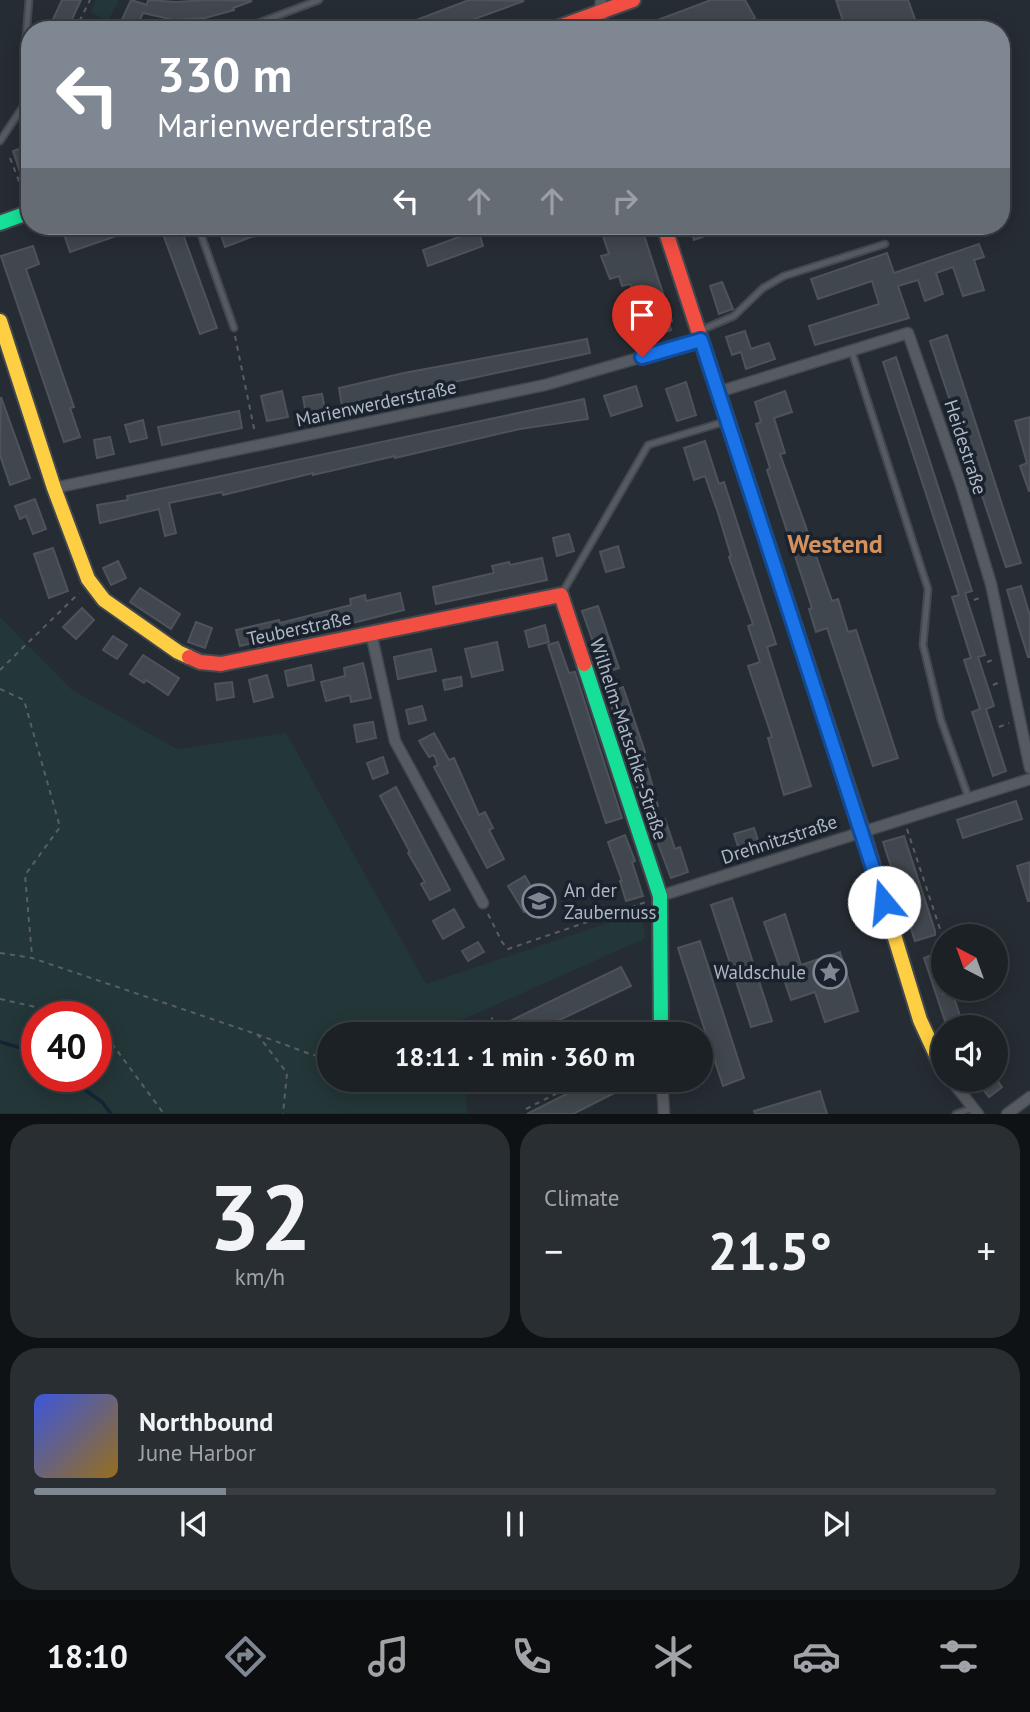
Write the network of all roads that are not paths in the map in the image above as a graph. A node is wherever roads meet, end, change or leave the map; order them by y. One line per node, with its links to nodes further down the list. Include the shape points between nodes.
1 (29, 0): 5 (lane)
2 (319, 0): 6 (lane)
3 (633, 0): 4 (street)
4 (601, 6): 7 (street)
5 (27, 21)
6 (264, 21)
7 (570, 21)
8 (21, 110): 9 (lane)
9 (0, 141)
10 (21, 210): 11 (street)
11 (0, 223)
12 (201, 235): 16 (lane)
13 (667, 235): 17 (street)
14 (885, 244): 17 (lane, via 772,282 733,316)
15 (0, 321): 21 (street, Teuberstraße)
16 (234, 328)
17 (700, 336): 19 (street); 21 (street, Marienwerderstraße, via 545,385)
18 (851, 349): 19 (street, Heidestraße); 24 (street, Heidestraße, via 908,333 991,584); 26 (lane, via 929,589 923,645 941,720)
19 (718, 391): 20 (street)
20 (728, 421): 22 (lane, via 648,445); 27 (street)
21 (54, 488): 23 (street, Teuberstraße, via 90,582 122,615 178,652 200,662 221,664)
22 (561, 595): 23 (street, Teuberstraße); 28 (street, Wilhelm-Matschke-Straße)
23 (371, 633): 29 (street, via 395,741)
24 (1030, 768)
25 (1030, 779): 26 (street, Drehnitzstraße)
26 (969, 799): 27 (street, Drehnitzstraße)
27 (862, 830): 28 (street, Drehnitzstraße); 31 (street)
28 (660, 897): 30 (street, Wilhelm-Matschke-Straße)
29 (482, 903)
30 (661, 1022)
31 (931, 1044)
32 (663, 1092): 36 (street)
33 (961, 1092): 35 (street)
34 (1030, 1097): 38 (street)
35 (976, 1111): 37 (lane)
36 (664, 1114)
37 (956, 1114)
38 (1007, 1114)

